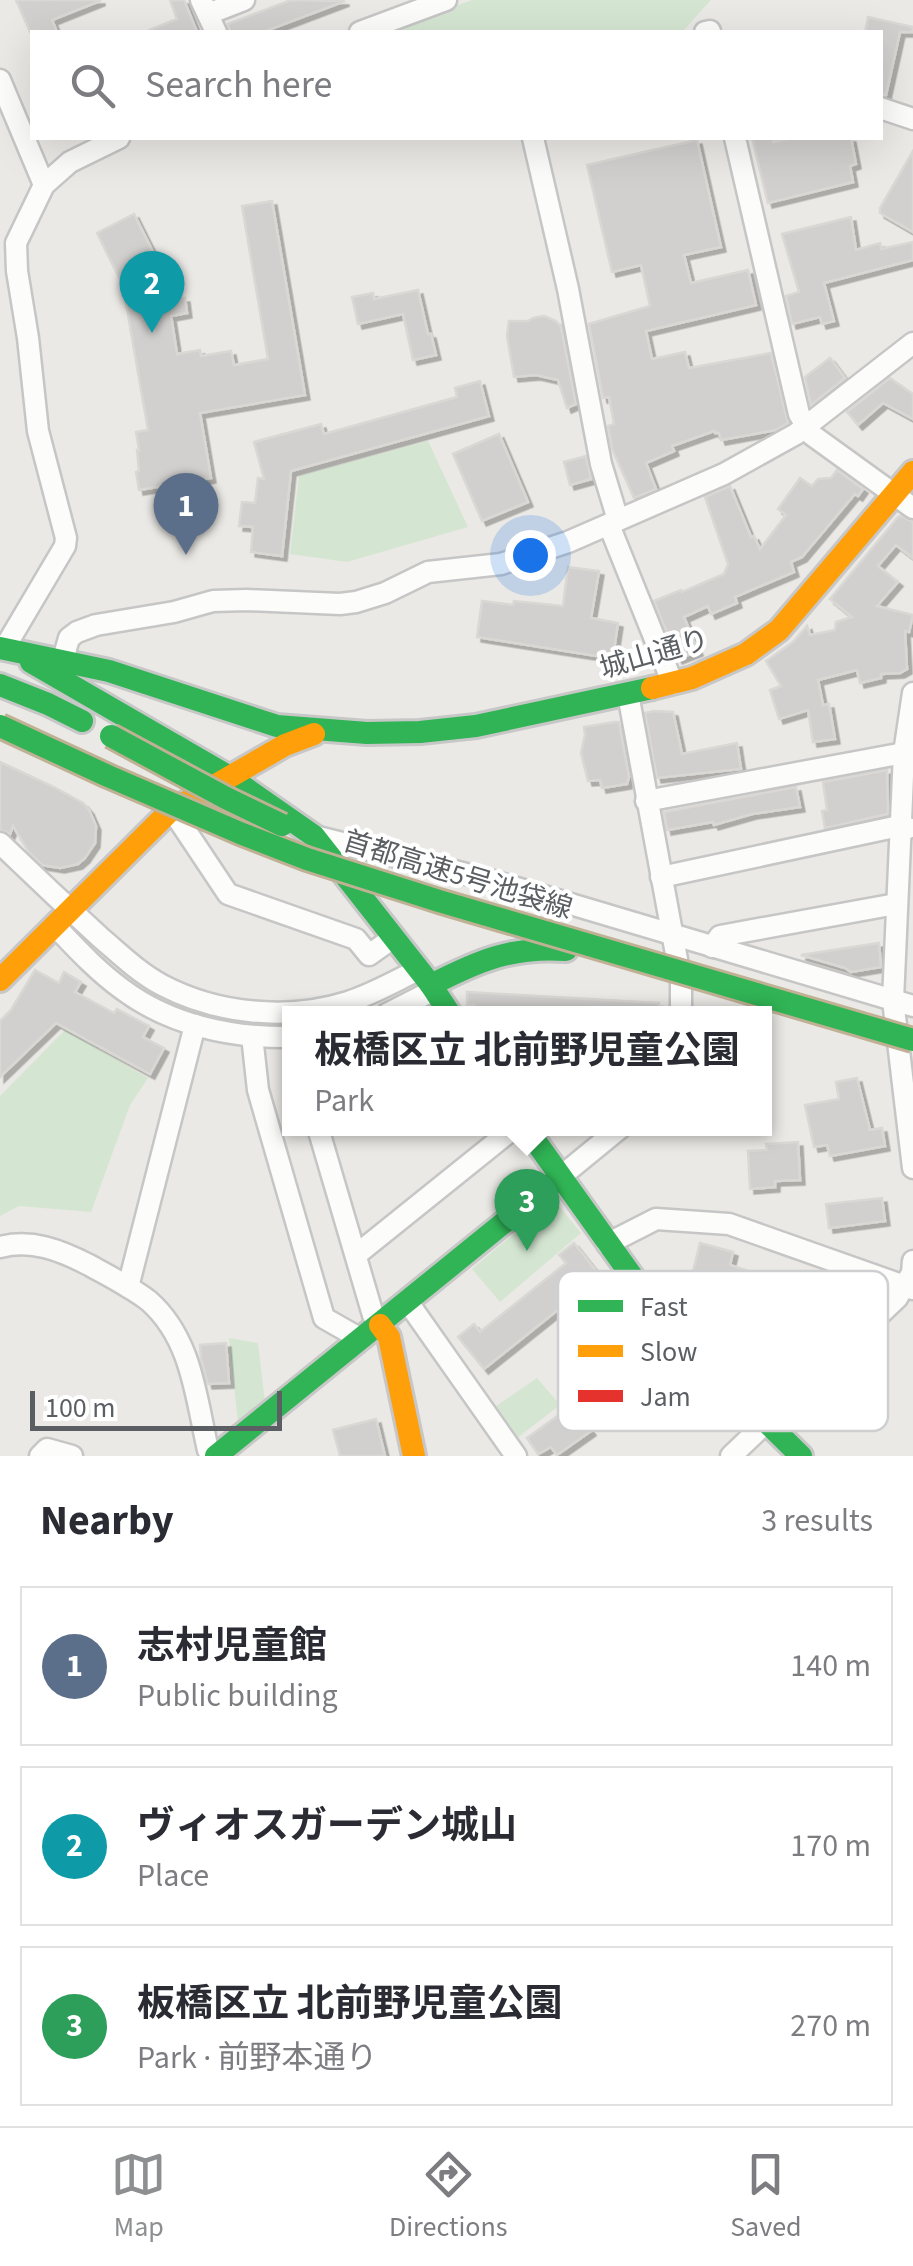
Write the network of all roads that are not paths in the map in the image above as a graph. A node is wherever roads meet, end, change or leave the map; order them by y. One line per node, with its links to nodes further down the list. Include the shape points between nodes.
1 (244, 0): 3 (street)
2 (446, 0): 4 (street)
3 (208, 16)
4 (365, 30)
5 (0, 80): 11 (street)
6 (883, 109): 7 (street)
7 (913, 119)
8 (115, 140): 11 (street)
9 (533, 140): 16 (street)
10 (735, 140): 13 (street)
11 (44, 184): 17 (street, via 16,243 17,270 38,431 66,538)
12 (913, 343): 13 (street)
13 (806, 426): 15 (street); 16 (street, via 724,474)
14 (913, 472): 15 (main road, 城山通り)
15 (904, 501): 19 (main road, 城山通り, via 779,630 746,654)
16 (613, 522): 18 (street, via 501,564 428,572 372,598 340,604 213,601 90,626 70,638); 19 (street)
17 (5, 649): 18 (main road); 29 (main road)
18 (63, 660): 25 (main road, via 277,726)
19 (674, 684): 22 (main road, 城山通り)
20 (0, 686): 23 (main road)
21 (913, 693): 28 (street)
22 (628, 694): 25 (main road, 城山通り, via 448,730); 30 (street)
23 (82, 721)
24 (0, 726): 58 (main road, 首都高速5号池袋線, bridge, via 307,859)
25 (332, 732): 29 (main road, via 296,740)
26 (111, 736): 54 (main road, 首都高速5号池袋線, bridge, via 317,840)
27 (0, 738): 31 (main road)
28 (908, 754): 30 (street); 32 (street)
29 (228, 776): 31 (main road); 33 (main road)
30 (646, 801): 35 (street)
31 (173, 814): 36 (main road); 38 (main road); 40 (street, via 228,894 356,939 369,955)
32 (906, 827): 35 (street); 37 (street)
33 (314, 836): 36 (main road); 39 (street)
34 (0, 844): 38 (street)
35 (661, 876): 39 (street)
36 (352, 887): 40 (main road)
37 (902, 902): 41 (street, via 720,936); 42 (street)
38 (62, 918): 43 (main road); 53 (street, via 194,1000); 55 (street, via 99,970 121,988)
39 (671, 934): 41 (street); 44 (street)
40 (392, 938): 45 (main road)
41 (712, 946): 46 (street)
42 (903, 971): 46 (street)
43 (0, 980)
44 (680, 981): 45 (main road, via 564,949 530,947); 50 (street); 51 (main road)
45 (428, 982): 47 (street); 48 (street); 49 (main road)
46 (903, 1003): 58 (street)
47 (331, 1006)
48 (397, 1006)
49 (444, 1006)
50 (681, 1006)
51 (768, 1006)
52 (772, 1007): 58 (main road)
53 (282, 1014)
54 (913, 1019)
55 (194, 1025): 56 (street); 71 (street)
56 (252, 1036): 57 (street); 75 (street, via 258,1090 324,1318)
57 (282, 1037)
58 (908, 1046): 63 (street)
59 (320, 1136): 67 (street)
60 (504, 1136): 67 (street)
61 (531, 1136): 64 (main road)
62 (610, 1136): 64 (street)
63 (913, 1168)
64 (559, 1178): 65 (main road); 73 (main road)
65 (608, 1244): 69 (main road); 70 (street, via 656,1219 729,1224)
66 (0, 1248): 71 (street, via 50,1248)
67 (356, 1255): 75 (street, via 373,1315)
68 (913, 1261): 72 (street)
69 (628, 1271)
70 (863, 1271)
71 (128, 1287): 80 (street, via 163,1316 182,1347)
72 (909, 1287): 74 (street)
73 (408, 1301): 75 (main road); 82 (street)
74 (888, 1307)
75 (371, 1332): 80 (main road); 81 (main road, via 388,1337)
76 (757, 1431): 83 (street)
77 (775, 1431): 84 (main road)
78 (40, 1456): 79 (street, via 47,1449)
79 (72, 1456)
80 (214, 1456)
81 (414, 1456)
82 (516, 1456)
83 (731, 1456)
84 (801, 1456)

